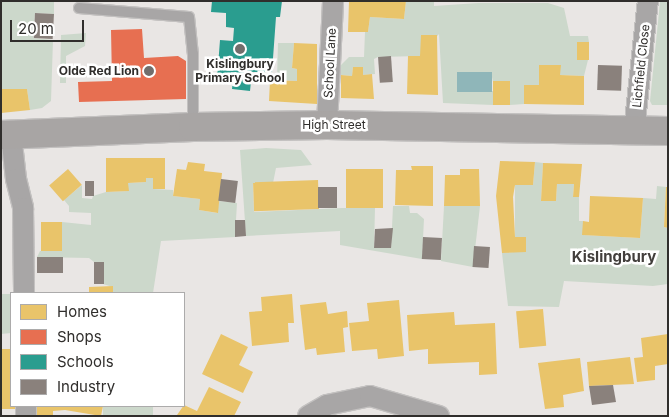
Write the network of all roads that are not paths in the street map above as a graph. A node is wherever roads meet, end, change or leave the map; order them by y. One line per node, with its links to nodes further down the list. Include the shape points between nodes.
1 (333, 1): 4 (street, School Lane)
2 (648, 1): 6 (street, Lichfield Close)
3 (79, 8): 5 (lane, via 189,17 193,54)
4 (327, 125): 5 (street, High Street); 6 (street, High Street)
5 (193, 127): 8 (street, High Street)
6 (634, 131): 7 (street, High Street)
7 (668, 131)
8 (6, 135): 9 (street, via 23,208)
9 (24, 292)
10 (308, 416): 11 (street, via 327,405 370,396)
11 (439, 416)

